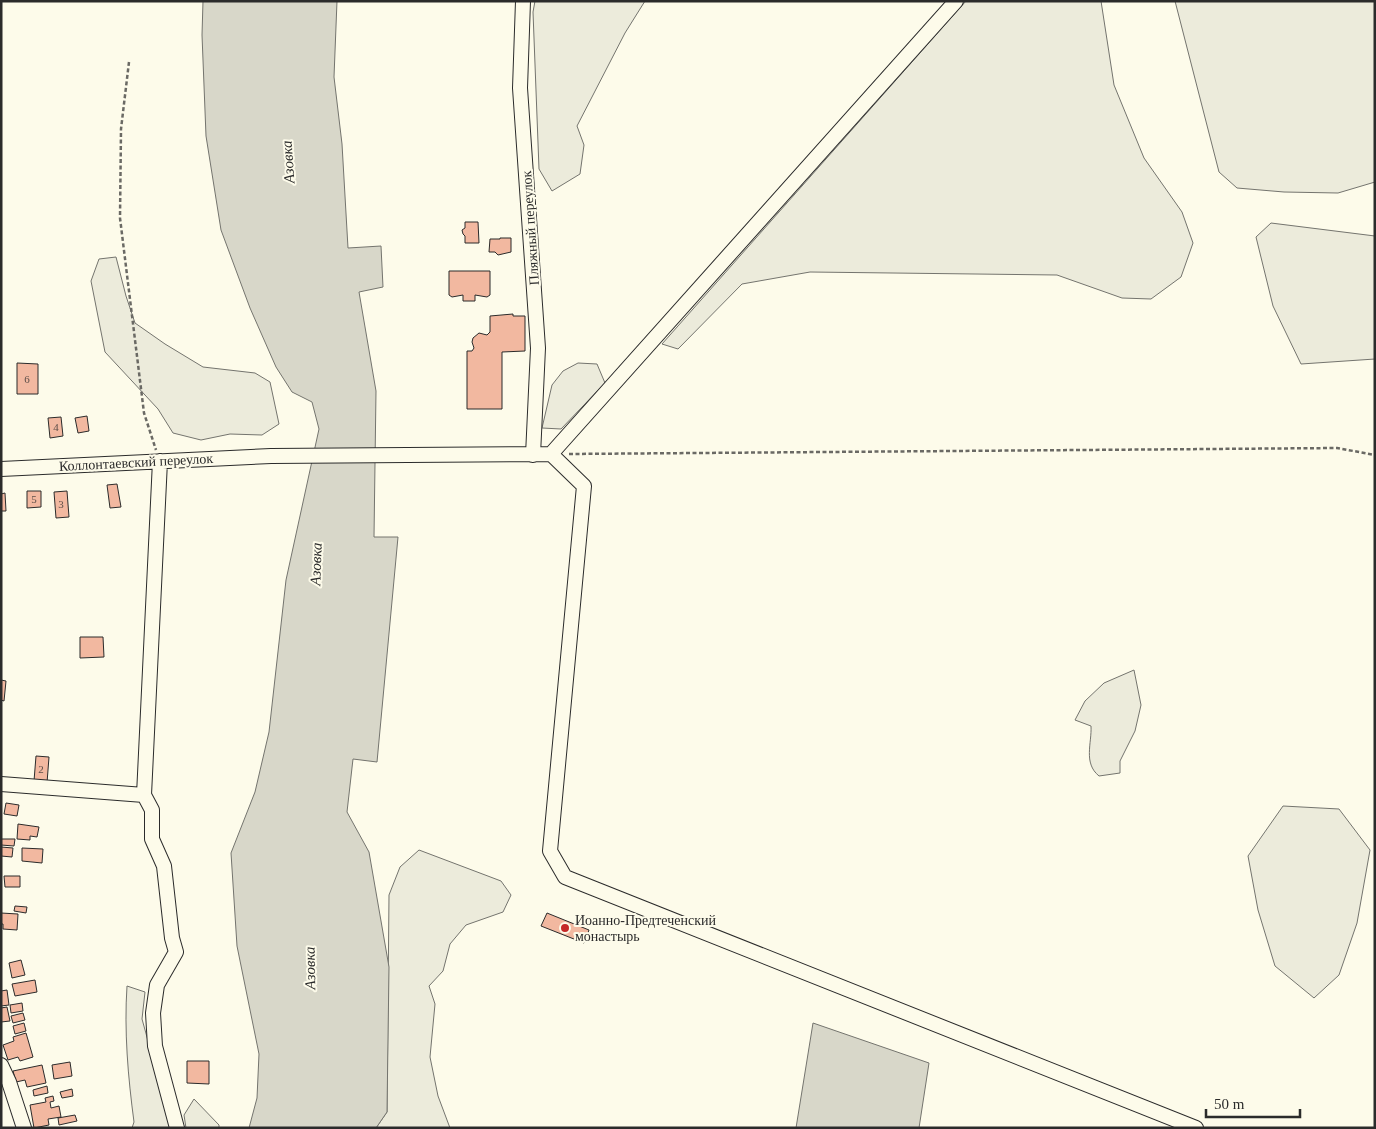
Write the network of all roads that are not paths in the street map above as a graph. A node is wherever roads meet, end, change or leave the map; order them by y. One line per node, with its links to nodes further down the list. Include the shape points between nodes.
1 (523, 1): 4 (street, Пляжный переулок, via 520,88 538,348)
2 (956, 1): 3 (street)
3 (551, 454): 4 (street, Коллонтаевский переулок); 12 (street, via 584,486 550,851 565,877)
4 (533, 455): 5 (street, Коллонтаевский переулок, via 271,456)
5 (160, 461): 6 (street, Коллонтаевский переулок); 8 (street)
6 (1, 469)
7 (1, 784): 8 (street)
8 (144, 795): 11 (street, via 152,810 152,839 164,866 176,952 157,985 153,1013 155,1046)
9 (1, 1066): 10 (street)
10 (24, 1128)
11 (177, 1128)
12 (1196, 1128)

